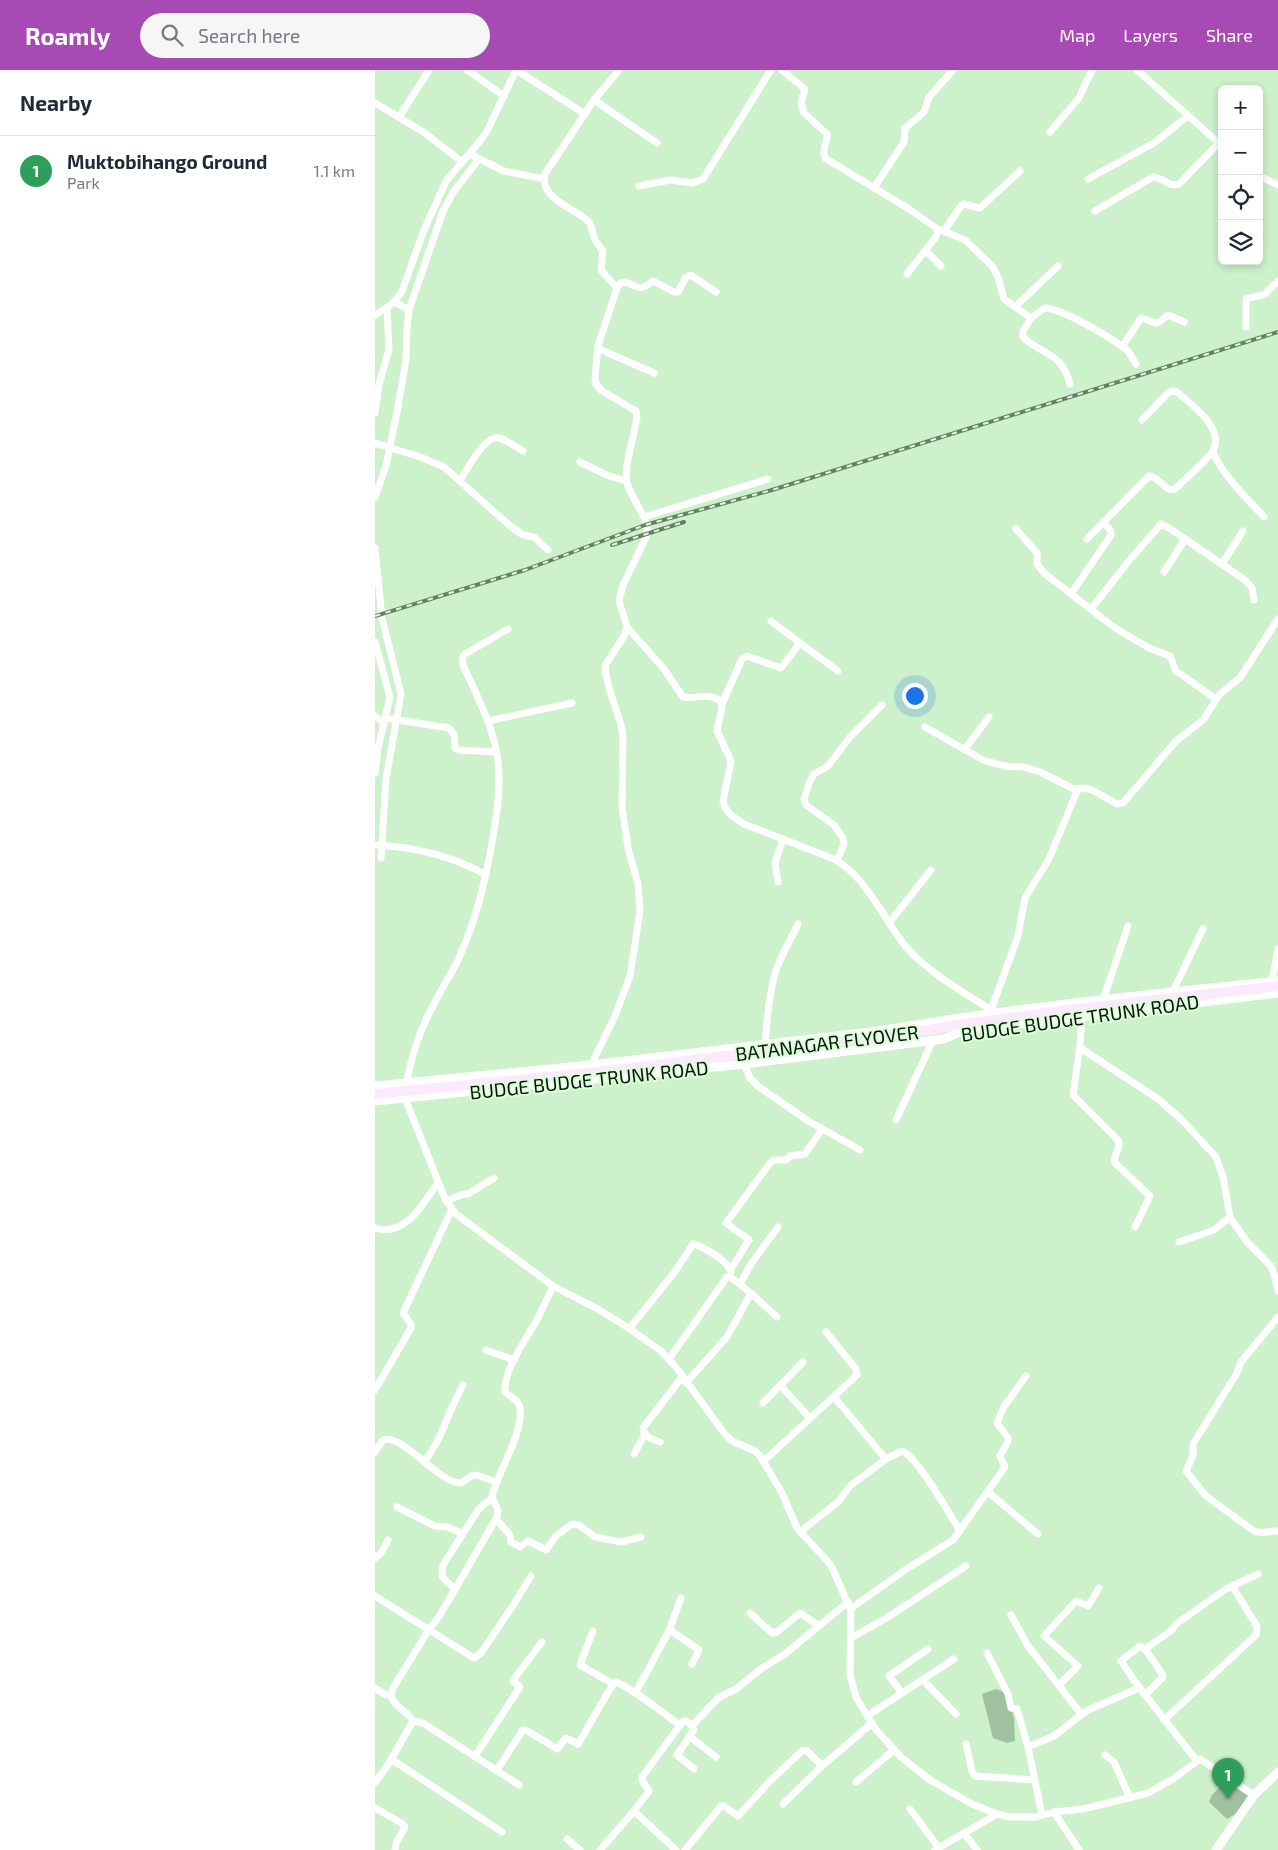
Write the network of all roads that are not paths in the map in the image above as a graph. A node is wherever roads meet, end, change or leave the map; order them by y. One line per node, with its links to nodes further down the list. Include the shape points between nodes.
1 (429, 70): 15 (street)
2 (467, 70): 10 (street)
3 (516, 70): 10 (street); 13 (street)
4 (619, 70): 11 (street)
5 (771, 70): 28 (street, via 703,179 692,184 670,180)
6 (782, 70): 29 (street, via 805,90 801,103 804,113 827,134 823,148 825,158)
7 (953, 70): 29 (street, via 929,97 924,112 905,128 904,142)
8 (1092, 70): 16 (street, via 1079,98)
9 (1137, 70): 14 (street)
10 (504, 96): 20 (street, via 487,131)
11 (594, 100): 13 (street); 18 (street)
12 (375, 103): 15 (street)
13 (585, 114): 25 (street)
14 (1188, 116): 17 (street); 26 (street, via 1154,143)
15 (399, 117): 22 (street)
16 (1050, 132)
17 (1218, 142)
18 (657, 144)
19 (1218, 146): 30 (street, via 1179,184 1171,185 1153,177)
20 (470, 154): 21 (street); 22 (street)
21 (479, 159): 25 (street, via 504,171); 40 (street, via 453,191)
22 (462, 162): 40 (street, via 447,180 424,230 402,291)
23 (1020, 171): 32 (street, via 980,208 961,206)
24 (1263, 178): 27 (street)
25 (543, 179): 38 (street, via 545,187 561,204 590,223 603,252 601,270)
26 (1088, 179)
27 (1278, 185)
28 (639, 186)
29 (874, 188): 31 (street)
30 (1095, 212)
31 (936, 228): 32 (street); 33 (street, via 937,234)
32 (944, 231): 41 (street, via 965,240 992,266 1004,299)
33 (925, 250): 34 (street); 36 (street)
34 (941, 266)
35 (1058, 266): 41 (street)
36 (907, 274)
37 (1278, 281): 46 (street, via 1265,294 1246,299)
38 (617, 288): 39 (street, via 626,282 641,289 653,281 678,292 686,277 691,275); 48 (street)
39 (716, 292)
40 (403, 307): 42 (street); 55 (street, via 407,328 406,359)
41 (1015, 307): 44 (street)
42 (387, 308): 43 (street); 52 (street, via 389,349)
43 (375, 315)
44 (1031, 318): 47 (street, via 1045,308 1058,310); 51 (street, via 1023,337 1055,357 1067,371)
45 (1184, 322): 47 (street, via 1168,315 1159,324 1141,318)
46 (1246, 327)
47 (1122, 347): 49 (street)
48 (597, 348): 50 (street); 61 (street, via 596,384 601,391 636,411)
49 (1136, 364)
50 (654, 373)
51 (1070, 384)
52 (377, 385): 53 (street)
53 (375, 413)
54 (1142, 420): 56 (street, via 1167,394 1177,392 1210,425 1215,435)
55 (382, 445): 60 (street, via 434,462); 62 (street, via 384,473)
56 (1213, 451): 64 (street, via 1227,474); 65 (street, via 1175,490 1168,490 1149,476)
57 (523, 452): 60 (street, via 498,438 492,439 484,444)
58 (579, 462): 61 (street)
59 (768, 479): 63 (street)
60 (460, 480): 71 (street, via 510,526 523,535 534,537)
61 (627, 481): 63 (street)
62 (375, 498)
63 (645, 517): 79 (street, via 648,533 620,593 620,607)
64 (1264, 517)
65 (1104, 523): 68 (street); 74 (street, via 1111,535)
66 (1016, 529): 74 (street, via 1037,553 1039,568)
67 (1243, 531): 72 (street)
68 (1087, 539)
69 (1185, 539): 72 (street); 73 (street); 76 (street, via 1163,524 1158,526)
70 (375, 548): 90 (street, via 382,618 401,694)
71 (548, 550)
72 (1222, 564): 75 (street, via 1248,583)
73 (1164, 572)
74 (1071, 594): 76 (street)
75 (1254, 600)
76 (1091, 609): 84 (street, via 1129,637 1170,656 1177,671)
77 (1278, 619): 84 (street, via 1243,675)
78 (771, 620): 82 (street)
79 (627, 627): 86 (street, via 664,669 683,697 705,695); 120 (street, via 605,670 623,736 622,807 638,884 640,911 629,976 615,1016)
80 (508, 629): 91 (street, via 462,658)
81 (375, 642): 90 (street, via 391,697)
82 (800, 643): 83 (street); 86 (street, via 781,668 744,657)
83 (837, 671)
84 (1216, 699): 96 (street, via 1203,720 1176,741 1123,803 1117,804 1087,788)
85 (572, 703): 91 (street)
86 (723, 704): 97 (street, via 717,731 731,761 723,795 724,809 745,824)
87 (882, 705): 100 (street, via 850,737 828,766 814,774 804,799 805,805 834,825 843,838)
88 (375, 716): 90 (street)
89 (989, 717): 93 (street)
90 (390, 720): 94 (street, via 449,728 454,734 455,748); 95 (street, via 378,748); 98 (street)
91 (488, 721): 94 (street)
92 (925, 727): 93 (street)
93 (964, 750): 96 (street, via 991,763 1040,772)
94 (496, 752): 102 (street, via 498,804)
95 (375, 773)
96 (1078, 789): 113 (street, via 1049,859 1025,898 1018,936)
97 (783, 839): 100 (street); 103 (street, via 775,863)
98 (378, 846): 99 (street); 102 (street, via 442,854)
99 (381, 858)
100 (837, 861): 104 (street, via 871,893)
101 (931, 870): 104 (street)
102 (486, 875): 121 (street, via 478,910 463,949 418,1038)
103 (777, 882)
104 (889, 923): 113 (street, via 914,956)
105 (798, 924): 117 (street, via 774,978)
106 (1128, 926): 112 (street)
107 (1203, 929): 110 (street)
108 (1278, 949): 109 (street)
109 (1276, 983): 110 (street, BUDGE BUDGE TRUNK ROAD); 123 (main road, BATANAGAR FLYOVER, via 599,1072)
110 (1172, 992): 112 (street, BUDGE BUDGE TRUNK ROAD)
111 (1278, 993): 114 (street, BUDGE BUDGE TRUNK ROAD)
112 (1103, 1000): 113 (street, BUDGE BUDGE TRUNK ROAD)
113 (990, 1012): 115 (street); 117 (street, BUDGE BUDGE TRUNK ROAD, via 879,1031)
114 (1082, 1016): 115 (street, BUDGE BUDGE TRUNK ROAD); 118 (street)
115 (991, 1027): 116 (street, BUDGE BUDGE TRUNK ROAD)
116 (933, 1040): 119 (street, BUDGE BUDGE TRUNK ROAD); 126 (street)
117 (765, 1044): 120 (street, BUDGE BUDGE TRUNK ROAD)
118 (1081, 1045): 133 (street, via 1082,1049 1181,1118 1216,1157 1223,1177); 135 (street, via 1073,1094 1118,1140 1115,1163 1150,1196)
119 (744, 1064): 124 (street, BUDGE BUDGE TRUNK ROAD); 127 (street, via 750,1078 759,1087)
120 (591, 1065): 121 (street, BUDGE BUDGE TRUNK ROAD)
121 (407, 1084): 122 (street, BUDGE BUDGE TRUNK ROAD); 124 (street)
122 (375, 1086)
123 (375, 1094)
124 (405, 1098): 125 (street, BUDGE BUDGE TRUNK ROAD); 130 (street)
125 (375, 1101)
126 (896, 1120)
127 (822, 1129): 128 (street); 138 (street, via 805,1154 774,1160 726,1223 749,1240)
128 (860, 1150)
129 (493, 1178): 131 (street, via 468,1194)
130 (438, 1183): 131 (street); 136 (street, via 410,1220 389,1231)
131 (446, 1201): 132 (street)
132 (451, 1209): 141 (street); 156 (street, via 403,1311 411,1328)
133 (1229, 1217): 137 (street, via 1210,1232); 142 (street, via 1247,1242 1270,1265)
134 (778, 1226): 140 (street)
135 (1135, 1227)
136 (375, 1228)
137 (1179, 1242)
138 (731, 1269): 139 (street); 146 (street, via 693,1244)
139 (731, 1277): 140 (street); 149 (street, via 727,1277)
140 (740, 1284): 143 (street)
141 (553, 1286): 146 (street); 150 (street)
142 (1278, 1291)
143 (751, 1293): 144 (street); 153 (street, via 727,1337)
144 (777, 1317)
145 (1278, 1317): 174 (street, via 1241,1362 1237,1374 1193,1444 1193,1456 1186,1471 1206,1496 1255,1531)
146 (629, 1329): 149 (street)
147 (826, 1332): 157 (street, via 857,1373)
148 (486, 1350): 150 (street)
149 (669, 1359): 153 (street)
150 (514, 1360): 167 (street, via 505,1388 519,1405 519,1421 507,1462)
151 (803, 1362): 155 (street)
152 (1026, 1376): 168 (street, via 998,1420 998,1426 1008,1438 1000,1456 1005,1467)
153 (684, 1380): 160 (street, via 644,1425); 165 (street, via 732,1442 755,1451)
154 (463, 1385): 166 (street, via 438,1443)
155 (780, 1385): 158 (street); 159 (street)
156 (376, 1386)
157 (833, 1397): 159 (street); 164 (street)
158 (763, 1403)
159 (810, 1418): 165 (street)
160 (645, 1434): 161 (street); 163 (street)
161 (660, 1442)
162 (375, 1452): 166 (street, via 383,1440 389,1439)
163 (634, 1454)
164 (886, 1459): 172 (street, via 899,1451 905,1452 930,1483); 173 (street, via 850,1486 839,1501)
165 (764, 1461): 173 (street)
166 (425, 1462): 167 (street, via 456,1483 476,1475)
167 (497, 1482): 169 (street)
168 (988, 1492): 172 (street); 176 (street)
169 (492, 1500): 171 (street, via 498,1512); 175 (street, via 482,1505)
170 (397, 1507): 175 (street, via 435,1526 448,1527)
171 (496, 1519): 177 (street, via 510,1535 511,1542 520,1547 527,1542 547,1550 556,1536 572,1524 595,1537 621,1542); 185 (street)
172 (960, 1531): 188 (street, via 946,1544)
173 (800, 1532): 188 (street, via 829,1564)
174 (1278, 1532)
175 (463, 1534): 185 (street, via 441,1570 442,1577)
176 (1038, 1534)
177 (641, 1537)
178 (388, 1540): 179 (street)
179 (375, 1558)
180 (966, 1566): 195 (street)
181 (1258, 1574): 183 (street)
182 (531, 1576): 192 (street, via 477,1658)
183 (1232, 1586): 198 (street); 215 (street, via 1257,1626 1256,1635)
184 (1099, 1588): 204 (street, via 1088,1606 1076,1601 1044,1636 1078,1666)
185 (455, 1589): 192 (street)
186 (375, 1596): 192 (street)
187 (681, 1598): 193 (street)
188 (849, 1606): 191 (street); 195 (street)
189 (750, 1613): 191 (street, via 773,1633 800,1613)
190 (1011, 1615): 204 (street, via 1028,1646)
191 (819, 1626): 218 (street, via 736,1689 718,1698)
192 (428, 1630): 209 (street)
193 (670, 1630): 201 (street, via 699,1650); 207 (street)
194 (593, 1631): 203 (street, via 579,1664)
195 (851, 1638): 213 (street, via 852,1685)
196 (542, 1642): 224 (street, via 514,1679 521,1687)
197 (928, 1649): 208 (street, via 889,1676)
198 (1145, 1649): 206 (street, via 1140,1646 1121,1662); 210 (street, via 1163,1675)
199 (987, 1653): 221 (street, via 1008,1694 1011,1708 1017,1709)
200 (954, 1659): 202 (street)
201 (692, 1664)
202 (923, 1680): 208 (street); 211 (street)
203 (613, 1684): 207 (street, via 616,1682); 230 (street, via 578,1744 566,1738 557,1749 523,1730)
204 (1059, 1685): 212 (street)
205 (375, 1688): 209 (street, via 386,1696)
206 (1139, 1688): 210 (street); 212 (street)
207 (635, 1692): 217 (street)
208 (902, 1693): 213 (street)
209 (391, 1695): 214 (street, via 394,1704)
210 (1145, 1696): 215 (street)
211 (956, 1714)
212 (1081, 1714): 221 (street, via 1054,1736)
213 (867, 1716): 216 (street)
214 (413, 1720): 224 (street); 226 (street)
215 (1164, 1720): 227 (street)
216 (871, 1723): 222 (street); 228 (street)
217 (680, 1725): 218 (street, via 684,1720); 241 (street, via 642,1777 649,1791)
218 (692, 1726): 219 (street, via 695,1729)
219 (689, 1736): 225 (street); 229 (street, via 677,1755)
220 (966, 1744): 232 (street, via 975,1776)
221 (1028, 1747): 232 (street)
222 (894, 1750): 234 (street); 243 (street, via 930,1780)
223 (1105, 1755): 237 (street, via 1114,1762)
224 (475, 1756): 230 (street)
225 (716, 1757)
226 (391, 1759): 233 (street); 245 (street)
227 (1197, 1761): 236 (street, via 1201,1759); 237 (street, via 1173,1779)
228 (822, 1766): 238 (street); 253 (street, via 806,1750 802,1751 738,1816 721,1806)
229 (694, 1769)
230 (497, 1770): 235 (street)
231 (1278, 1772): 236 (street)
232 (1035, 1780): 244 (street)
233 (375, 1782)
234 (856, 1782)
235 (519, 1786)
236 (1254, 1795): 256 (street)
237 (1130, 1798): 242 (street)
238 (783, 1804)
239 (375, 1808): 249 (street, via 405,1827)
240 (910, 1809): 248 (street)
241 (634, 1811): 251 (street); 252 (street)
242 (1054, 1812): 244 (street); 255 (street)
243 (997, 1814): 244 (street); 246 (street)
244 (1042, 1816)
245 (502, 1832)
246 (964, 1833): 248 (street); 254 (street)
247 (567, 1839): 250 (street)
248 (937, 1849)
249 (395, 1850)
250 (580, 1850)
251 (600, 1850)
252 (676, 1850)
253 (685, 1850)
254 (977, 1850)
255 (1079, 1850)
256 (1216, 1850)

